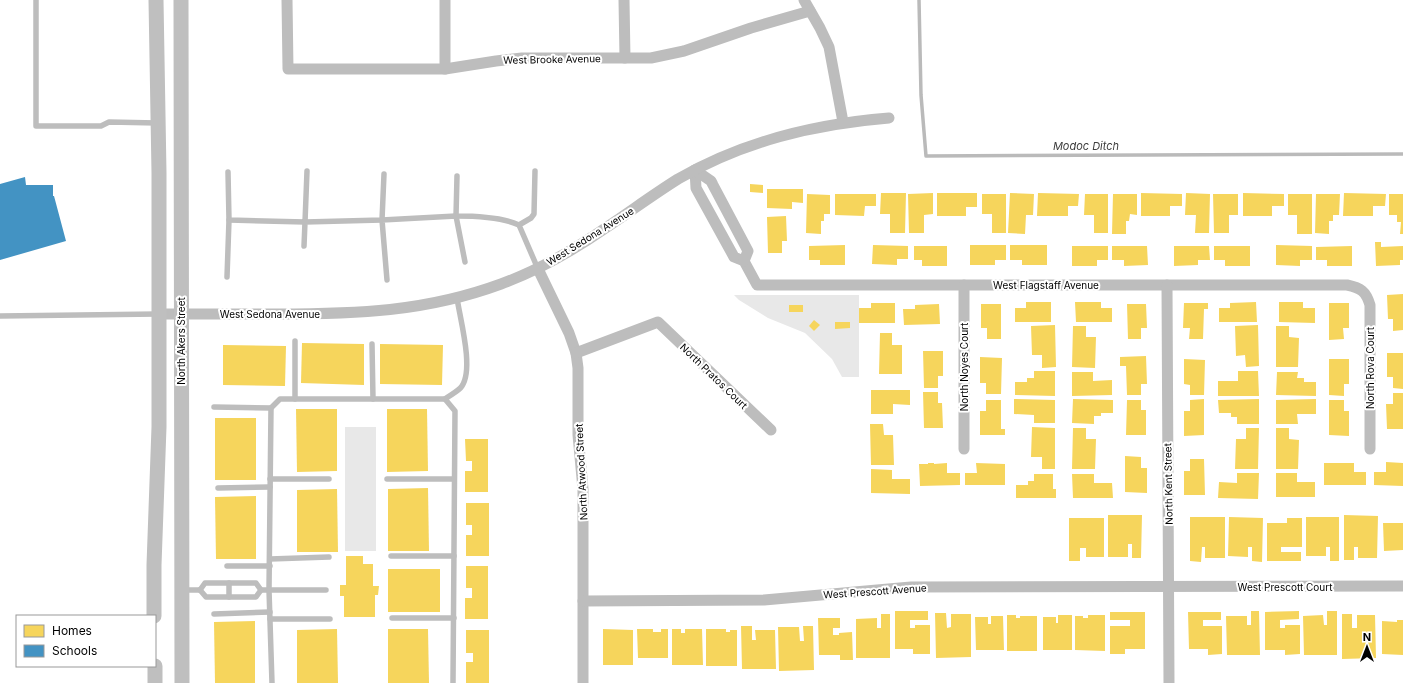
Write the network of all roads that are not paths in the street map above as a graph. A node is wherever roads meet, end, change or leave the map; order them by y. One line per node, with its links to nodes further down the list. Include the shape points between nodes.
1 (36, 0): 15 (lane, via 36,126 101,126 108,122)
2 (156, 0): 15 (main road)
3 (171, 0): 12 (main road, via 173,48)
4 (181, 0): 12 (main road, North Akers Street)
5 (287, 0): 11 (street, West Brooke Avenue, via 288,69)
6 (445, 0): 11 (street)
7 (624, 0): 10 (street)
8 (804, 0): 9 (street)
9 (810, 11): 10 (street, West Brooke Avenue, via 751,28 684,52 651,58); 14 (street, via 829,46)
10 (625, 58): 11 (street, West Brooke Avenue, via 522,58)
11 (445, 69)
12 (180, 74): 40 (main road, North Akers Street)
13 (889, 118): 14 (street, West Sedona Avenue)
14 (843, 122): 16 (street, West Sedona Avenue, via 770,139)
15 (158, 123): 39 (main road)
16 (695, 170): 27 (street, West Flagstaff Avenue, via 711,180); 28 (street, West Flagstaff Avenue, via 696,188); 32 (street, West Sedona Avenue, via 585,242)
17 (535, 171): 26 (lane, via 534,214)
18 (228, 172): 23 (lane)
19 (307, 172): 25 (lane)
20 (384, 174): 24 (lane)
21 (458, 176): 22 (lane)
22 (456, 216): 24 (lane); 26 (lane, via 511,221); 31 (lane)
23 (229, 220): 25 (lane); 33 (lane)
24 (382, 220): 25 (lane); 34 (lane)
25 (306, 222): 29 (lane)
26 (519, 225): 32 (lane)
27 (738, 232): 28 (lane); 30 (street, West Flagstaff Avenue, via 748,251)
28 (725, 239): 30 (street, West Flagstaff Avenue, via 734,257)
29 (304, 246)
30 (744, 261): 35 (street, West Flagstaff Avenue, via 757,285)
31 (465, 262)
32 (538, 269): 38 (street, West Sedona Avenue); 44 (street, North Atwood Street)
33 (227, 277)
34 (387, 280)
35 (964, 285): 36 (street, West Flagstaff Avenue); 51 (street, North Noyes Court)
36 (1166, 285): 37 (street, West Flagstaff Avenue, via 1347,285); 67 (street, North Kent Street)
37 (1362, 290): 52 (street, North Rova Court, via 1370,305)
38 (457, 298): 40 (street, West Sedona Avenue, via 403,309 356,313); 47 (lane, via 467,371 462,386)
39 (159, 314): 40 (street, West Sedona Avenue); 41 (lane); 77 (main road)
40 (181, 314): 68 (main road, North Akers Street)
41 (0, 316)
42 (295, 341): 45 (lane)
43 (372, 344): 46 (lane)
44 (576, 353): 50 (street, North Pratos Court, via 658,322); 74 (street, North Atwood Street, via 583,490)
45 (296, 399): 46 (lane); 49 (lane, via 280,399)
46 (373, 399): 47 (lane)
47 (446, 399): 56 (lane, via 455,411)
48 (214, 407): 49 (lane)
49 (271, 408): 53 (lane)
50 (771, 430)
51 (964, 449)
52 (1370, 449)
53 (270, 479): 54 (lane); 57 (lane)
54 (329, 479)
55 (387, 479): 56 (lane)
56 (454, 479): 60 (lane)
57 (270, 487): 58 (lane); 62 (lane)
58 (218, 488)
59 (391, 556): 60 (lane)
60 (454, 556): 79 (lane)
61 (329, 557): 62 (lane)
62 (270, 559): 64 (lane)
63 (227, 566): 64 (lane)
64 (270, 566): 71 (lane)
65 (229, 583): 69 (lane, via 205,582); 70 (lane, via 256,583); 73 (lane)
66 (1403, 586): 67 (street, West Prescott Court)
67 (1168, 587): 74 (street, West Prescott Avenue, via 912,587 764,600); 88 (street, North Kent Street)
68 (182, 590): 69 (lane); 84 (main road, North Akers Street)
69 (200, 590): 73 (lane, via 206,597)
70 (261, 590): 71 (lane); 73 (lane, via 256,597)
71 (269, 590): 72 (lane); 75 (lane)
72 (326, 590)
73 (229, 597)
74 (583, 601): 87 (street, North Atwood Street)
75 (270, 612): 76 (lane); 80 (lane)
76 (214, 614)
77 (154, 615)
78 (392, 618): 79 (lane)
79 (454, 618): 86 (lane)
80 (270, 619): 81 (lane); 85 (lane)
81 (330, 619)
82 (154, 667): 83 (main road)
83 (155, 683)
84 (182, 683)
85 (272, 683)
86 (453, 683)
87 (583, 683)
88 (1169, 683)

